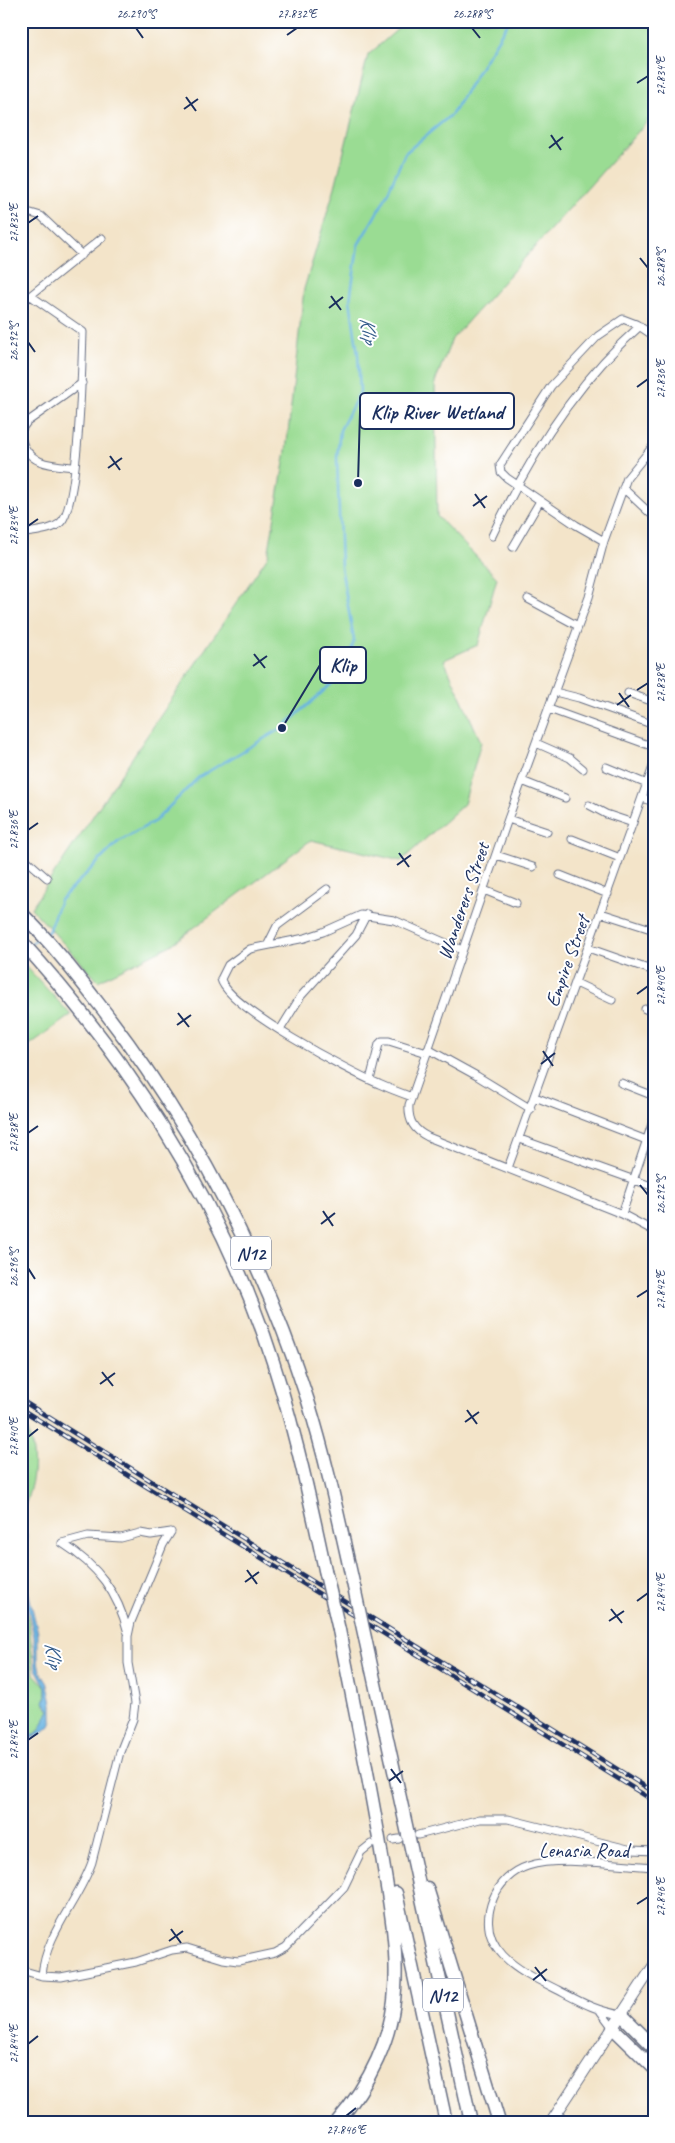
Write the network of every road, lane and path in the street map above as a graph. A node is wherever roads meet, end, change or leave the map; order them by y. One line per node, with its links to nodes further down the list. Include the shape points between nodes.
1 (21, 215): 3 (street, via 41,216)
2 (102, 238): 3 (street)
3 (82, 255): 4 (street)
4 (31, 296): 5 (street); 8 (street, via 84,332)
5 (21, 303)
6 (640, 326): 7 (street); 13 (street, via 571,401); 13 (street, via 625,319 615,322 551,386 500,465 501,472)
7 (654, 336)
8 (82, 383): 9 (street, via 27,422); 12 (street)
9 (21, 430)
10 (21, 438): 12 (street, via 29,455 38,462)
11 (654, 445): 14 (street, Wanderers Street, via 631,470)
12 (74, 467): 17 (street, via 65,518 56,526)
13 (517, 485): 15 (street); 18 (street)
14 (623, 488): 16 (street); 19 (street, Wanderers Street)
15 (540, 501): 19 (street); 20 (street)
16 (653, 516)
17 (21, 534)
18 (492, 536)
19 (604, 541): 22 (street, Wanderers Street)
20 (513, 547)
21 (528, 599): 22 (street)
22 (578, 626): 23 (street, Wanderers Street)
23 (555, 692): 26 (street, Wanderers Street); 27 (street)
24 (628, 693): 25 (street)
25 (654, 702)
26 (549, 709): 28 (street, Wanderers Street); 29 (street)
27 (654, 725)
28 (536, 743): 32 (street, via 570,758); 33 (street, Wanderers Street)
29 (654, 747)
30 (654, 764): 34 (street, Empire Street)
31 (606, 767): 34 (street)
32 (583, 769)
33 (522, 781): 36 (street); 39 (street, Wanderers Street)
34 (647, 784): 35 (street, Empire Street)
35 (642, 797): 37 (street); 40 (street, Empire Street)
36 (565, 798)
37 (654, 803)
38 (589, 805): 40 (street)
39 (508, 819): 41 (street); 43 (street, Wanderers Street)
40 (633, 823): 45 (street, Empire Street)
41 (547, 832)
42 (572, 839): 45 (street)
43 (496, 854): 46 (street); 50 (street, Wanderers Street)
44 (21, 855): 48 (street)
45 (620, 858): 51 (street, Empire Street)
46 (533, 867)
47 (560, 875): 51 (street)
48 (47, 878)
49 (326, 889): 58 (street, via 277,926)
50 (484, 890): 52 (street); 60 (street, Wanderers Street)
51 (608, 894): 54 (street, Empire Street)
52 (516, 904)
53 (21, 913): 85 (highway, N12, bridge, via 64,959 120,1030 169,1101 219,1186 248,1248 276,1313 308,1403 327,1470)
54 (601, 913): 56 (street); 59 (street, Empire Street)
55 (367, 914): 58 (street, via 305,938); 60 (street, via 408,925); 66 (street, via 356,935 301,996)
56 (654, 930)
57 (22, 941): 84 (highway, N12, bridge, via 102,1038 150,1108 195,1184 235,1262 287,1405 339,1630)
58 (268, 944): 66 (street, via 239,956 221,979 228,992)
59 (588, 948): 61 (street); 62 (street, Empire Street)
60 (462, 950): 67 (street, Wanderers Street)
61 (654, 970)
62 (576, 984): 63 (street); 72 (street, Empire Street)
63 (612, 1000)
64 (645, 1009): 65 (street)
65 (654, 1012)
66 (280, 1030): 68 (street)
67 (428, 1051): 68 (street, via 382,1041); 71 (street, Wanderers Street); 73 (street)
68 (370, 1080): 71 (street)
69 (621, 1084): 70 (street)
70 (654, 1096)
71 (412, 1097): 78 (street, Wanderers Street, via 409,1118 421,1133)
72 (535, 1097): 73 (street, Empire Street); 76 (street)
73 (531, 1109): 75 (street, Empire Street)
74 (654, 1118): 76 (street)
75 (520, 1140): 78 (street, Empire Street); 79 (street)
76 (646, 1140): 77 (street); 79 (street)
77 (654, 1143)
78 (508, 1168): 81 (street, Wanderers Street)
79 (634, 1179): 80 (street); 81 (street)
80 (654, 1187)
81 (622, 1214): 82 (street, Wanderers Street)
82 (654, 1231)
83 (128, 1636): 83 (street, via 138,1605 171,1532 140,1533 121,1538 88,1536 62,1543 111,1588 124,1617); 92 (street, via 128,1663 135,1703 133,1718 120,1752 87,1878 46,1950)
84 (368, 1774): 98 (highway, via 391,1911 395,1989 391,2018 370,2076); 99 (highway, N12)
85 (396, 1778): 100 (highway, N12); 101 (highway)
86 (418, 1835): 88 (street, via 480,1820 508,1819 632,1850)
87 (370, 1844): 92 (street, via 361,1852 344,1887 286,1947 275,1953 238,1961 187,1948 86,1973)
88 (654, 1851)
89 (654, 1867): 93 (street, Lenasia Road, via 534,1864 507,1878 492,1901 490,1928 497,1948 506,1960 519,1970)
90 (654, 1965): 94 (main road)
91 (21, 1970): 92 (street)
92 (42, 1976)
93 (601, 2012): 94 (street, Lenasia Road); 95 (street, Lenasia Road)
94 (622, 2014): 95 (main road); 96 (highway)
95 (613, 2028): 97 (highway); 102 (main road)
96 (654, 2047)
97 (654, 2068)
98 (337, 2122)
99 (446, 2122)
100 (471, 2122)
101 (499, 2122)
102 (551, 2122)

